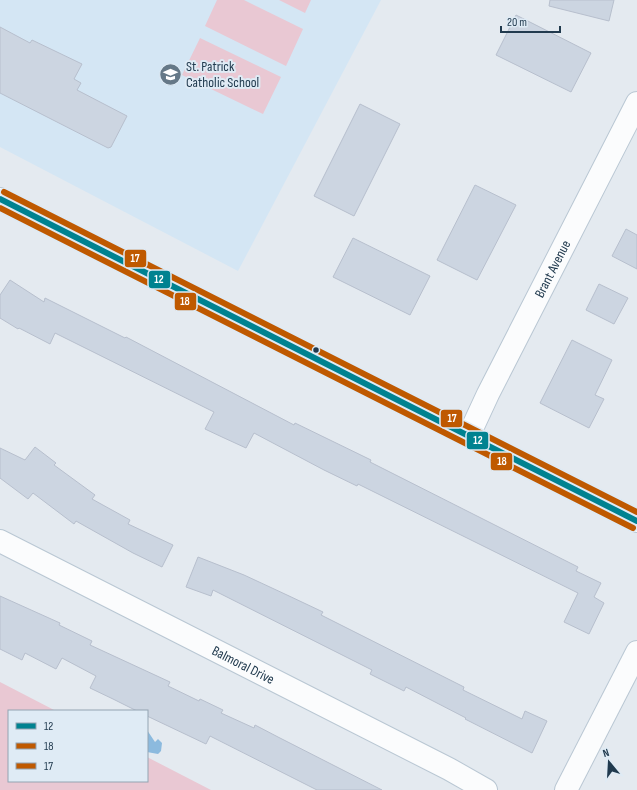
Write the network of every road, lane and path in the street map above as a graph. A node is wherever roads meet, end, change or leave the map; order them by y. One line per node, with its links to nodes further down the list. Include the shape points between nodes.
1 (637, 103): 3 (street, Brant Avenue)
2 (0, 199): 3 (street)
3 (469, 436): 4 (street)
4 (637, 521)
5 (0, 541): 7 (street, Balmoral Drive)
6 (637, 652): 8 (street)
7 (486, 790)
8 (566, 790)

